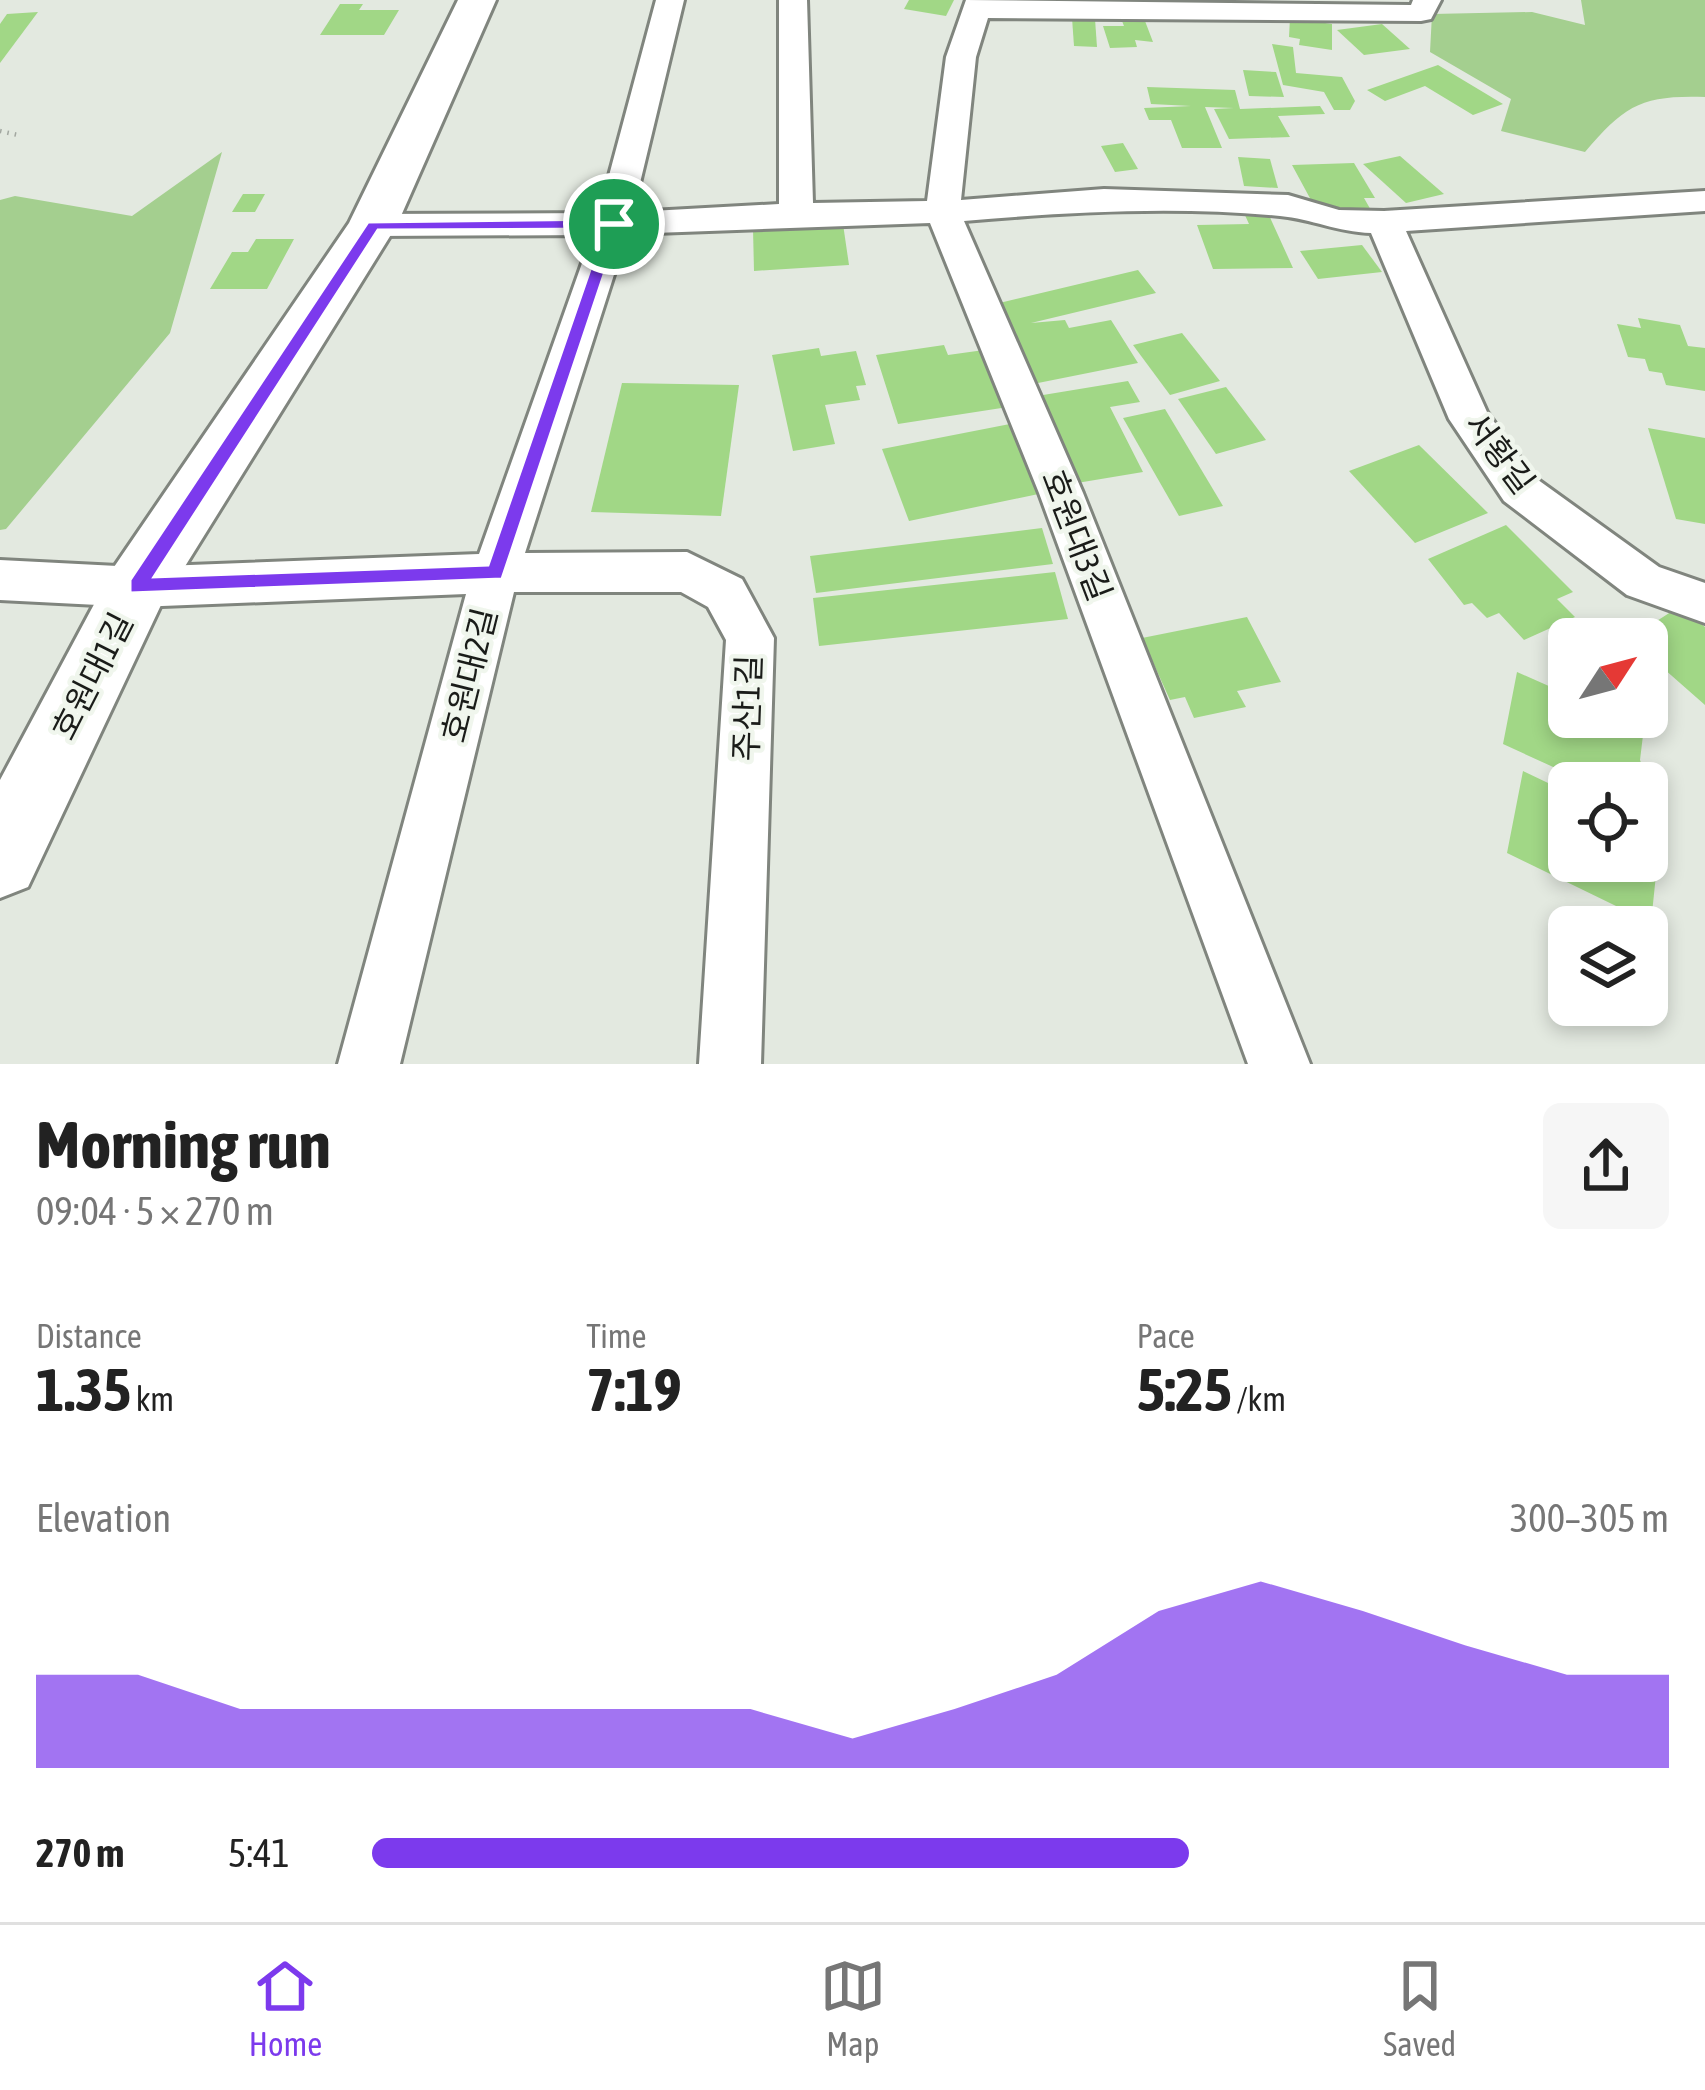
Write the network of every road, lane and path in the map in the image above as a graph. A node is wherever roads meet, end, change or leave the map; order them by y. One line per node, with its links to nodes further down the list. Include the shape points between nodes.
1 (477, 0): 13 (street, 호원대1길)
2 (670, 0): 12 (street, 호원대2길)
3 (793, 0): 10 (street)
4 (1427, 0): 5 (street, via 1421,13 1340,16)
5 (978, 5): 9 (street, 호원대3길, via 961,58)
6 (0, 131): 7 (path)
7 (18, 135)
8 (1705, 201): 11 (street)
9 (943, 212): 10 (street); 11 (street, via 1103,199 1288,206 1337,221); 21 (street, 호원대3길, via 1061,494)
10 (796, 214): 12 (street)
11 (1384, 222): 17 (street, 서황길, via 1470,419 1519,489 1642,581)
12 (614, 224): 13 (street); 14 (street, 호원대2길)
13 (373, 225): 16 (street, 호원대1길)
14 (495, 573): 16 (street, 주산1길); 19 (street, 호원대2길); 20 (street, 주산1길, via 686,572 725,593 750,638)
15 (0, 580): 16 (street, 주산1길)
16 (137, 586): 18 (street, 호원대1길)
17 (1705, 603)
18 (0, 859)
19 (369, 1064)
20 (730, 1064)
21 (1279, 1064)

